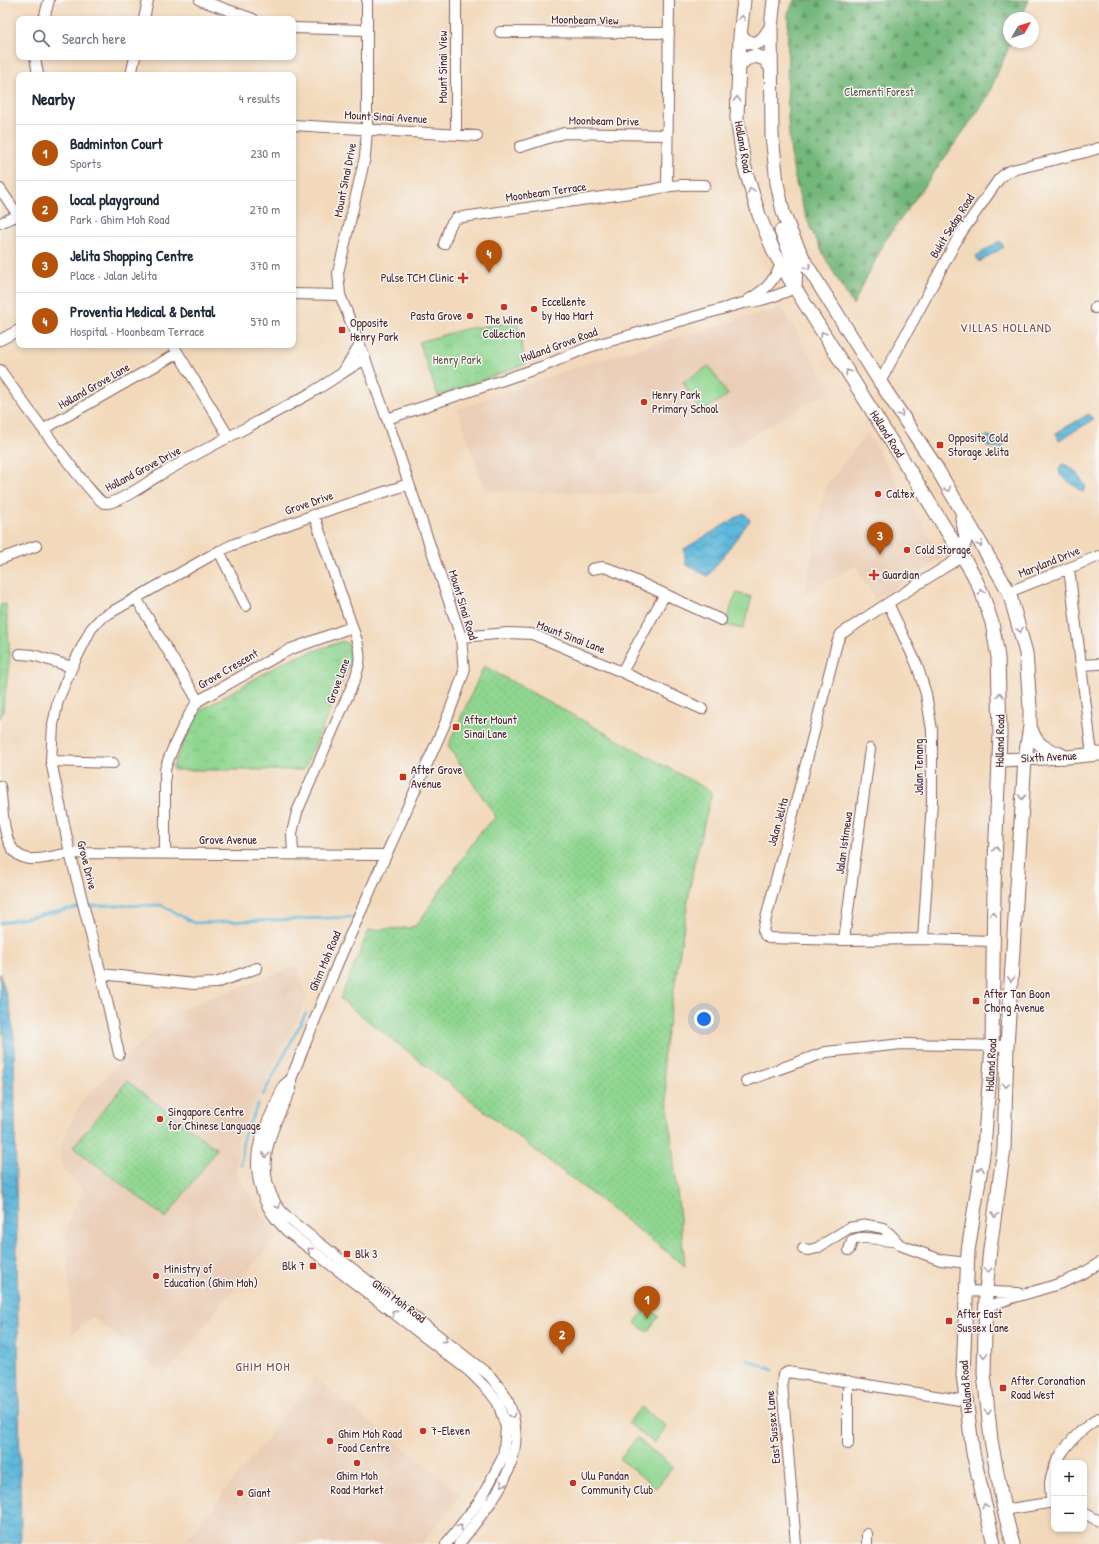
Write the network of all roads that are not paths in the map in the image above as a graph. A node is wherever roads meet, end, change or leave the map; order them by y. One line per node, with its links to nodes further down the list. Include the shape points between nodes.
1 (49, 0): 9 (street)
2 (148, 0): 10 (street)
3 (200, 0): 11 (street)
4 (367, 0): 14 (street, Mount Sinai Drive)
5 (456, 0): 26 (street, Mount Sinai View)
6 (670, 0): 16 (street)
7 (744, 0): 17 (main road, Holland Road, one-way to 7)
8 (774, 0): 12 (main road, Holland Road)
9 (45, 16)
10 (145, 16)
11 (245, 16)
12 (771, 27): 17 (main road, via 764,38 754,44); 21 (main road, Holland Road)
13 (296, 28): 14 (street)
14 (367, 30): 25 (street, Mount Sinai Drive)
15 (500, 32): 16 (street, Moonbeam View)
16 (669, 33): 27 (street)
17 (740, 36): 20 (main road, Holland Road)
18 (36, 60): 22 (street)
19 (134, 60): 23 (street)
20 (739, 66): 21 (main road, via 746,59 755,56 765,59); 39 (main road, Holland Road, one-way to 20, via 759,215 744,165 737,118)
21 (771, 68): 28 (main road, Holland Road)
22 (38, 72)
23 (131, 72)
24 (296, 125): 25 (street, Mount Sinai Avenue)
25 (367, 129): 26 (street, Mount Sinai Avenue); 42 (street, Mount Sinai Drive, via 365,157 338,273)
26 (456, 134): 29 (street, Mount Sinai Avenue)
27 (667, 135): 30 (street, Moonbeam Drive, via 564,133); 33 (street)
28 (772, 135): 40 (main road, via 766,149 768,189 776,218 796,268); 51 (main road, Holland Road, one-way to 51, via 780,203 791,233 806,264)
29 (477, 136)
30 (520, 147)
31 (1099, 148): 51 (street, Bukit Sedap Road, via 1016,169 999,179 959,236)
32 (705, 185): 33 (street, Moonbeam Terrace)
33 (667, 186): 38 (street, Moonbeam Terrace, via 456,218 450,226)
34 (0, 189): 35 (street)
35 (16, 211)
36 (16, 216): 37 (street)
37 (0, 223)
38 (444, 244)
39 (781, 265): 40 (main road, Holland Road); 43 (street, Holland Grove Road, via 774,280 766,288)
40 (795, 288): 43 (street, Holland Grove Road, via 785,293); 60 (main road, Holland Road, one-way to 40)
41 (296, 294): 42 (street)
42 (340, 295): 46 (street, Mount Sinai Drive)
43 (743, 303): 52 (street, Holland Grove Road, via 589,347 544,366)
44 (16, 332): 45 (street)
45 (0, 340)
46 (360, 345): 48 (street, Mount Sinai Drive); 50 (street, Holland Grove Drive)
47 (176, 349): 53 (street, Holland Grove Lane); 54 (street)
48 (366, 359): 50 (street, Holland Grove Drive); 52 (street, Mount Sinai Road)
49 (0, 370): 53 (street, Holland Grove Drive)
50 (342, 373): 54 (street, Holland Grove Drive)
51 (880, 382): 56 (main road, Holland Road, one-way to 56)
52 (387, 419): 55 (street, Mount Sinai Road)
53 (44, 429): 54 (street, Holland Grove Drive, via 83,482 104,503 114,502)
54 (229, 437)
55 (409, 484): 57 (street, Grove Drive); 72 (street, Mount Sinai Road)
56 (961, 510): 60 (main road, via 966,537); 65 (main road, Holland Road, one-way to 65)
57 (314, 515): 59 (street, Grove Drive); 71 (street, Grove Lane)
58 (36, 546): 62 (street)
59 (220, 551): 67 (street, Grove Drive); 69 (street)
60 (961, 554): 68 (street, Jalan Jelita, via 950,564); 85 (main road, Holland Road, one-way to 60, via 998,657 992,623 982,593)
61 (1099, 556): 63 (street, Maryland Drive)
62 (0, 559)
63 (1068, 568): 65 (street, Maryland Drive); 75 (street)
64 (592, 569): 66 (street, via 610,569)
65 (1009, 592): 80 (main road, Holland Road, one-way to 80, via 1026,653)
66 (665, 594): 70 (street); 77 (street)
67 (136, 598): 76 (street, Grove Drive, via 95,623); 78 (street)
68 (888, 603): 93 (street, Jalan Tenang, via 917,665 926,694 932,730 932,802); 94 (street, Jalan Jelita, via 841,634 837,643 762,930 769,938)
69 (246, 606)
70 (721, 620)
71 (352, 627): 78 (street, Grove Crescent, via 291,649); 91 (street, Grove Lane, via 360,654 359,665 297,812 292,833)
72 (461, 637): 77 (street, Mount Sinai Lane, via 508,633 532,634); 92 (street, Mount Sinai Road, via 464,672 444,726)
73 (20, 654): 76 (street, via 33,655)
74 (1099, 664): 75 (street)
75 (1081, 665): 82 (street)
76 (72, 667): 86 (street, Grove Drive, via 55,711)
77 (622, 672): 79 (street, Mount Sinai Lane)
78 (198, 702): 90 (street, Grove Crescent, via 192,709 168,759)
79 (702, 709)
80 (1030, 726): 83 (main road, via 1033,736 1043,748); 84 (main road, Holland Road)
81 (870, 749): 94 (street, Jalan Istimewa)
82 (1096, 755): 83 (main road, Sixth Avenue)
83 (1067, 757): 84 (main road, Sixth Avenue)
84 (1025, 758): 85 (main road, Sixth Avenue); 98 (main road, Holland Road, one-way to 98)
85 (1000, 760): 95 (main road, Holland Road, one-way to 85)
86 (51, 761): 87 (street); 89 (street, Grove Drive)
87 (113, 763)
88 (0, 786): 89 (street, Grove Avenue, via 4,837 8,847 16,854 30,859)
89 (70, 853): 90 (street, Grove Avenue); 97 (street, Grove Drive)
90 (165, 853): 91 (street, Grove Avenue)
91 (293, 854): 92 (street, Grove Avenue)
92 (386, 855): 112 (street, Ghim Moh Road, via 339,960 291,1079 284,1085 262,1135 257,1173 271,1212 287,1231 469,1371)
93 (923, 939): 94 (street, Jalan Jelita); 95 (street, Jalan Jelita)
94 (844, 940)
95 (993, 941): 99 (main road, Holland Road)
96 (257, 968): 97 (street, via 216,984)
97 (101, 974): 100 (street, Grove Drive)
98 (1007, 1046): 99 (street); 108 (main road, Holland Road, one-way to 108, via 1004,1149)
99 (992, 1047): 101 (street, via 902,1044 826,1052); 105 (main road, Holland Road, one-way to 99, via 984,1148)
100 (119, 1054)
101 (746, 1081)
102 (895, 1241): 103 (street, via 883,1228 857,1225 817,1248); 104 (street, via 860,1237 852,1241); 105 (street, via 941,1260)
103 (803, 1249)
104 (849, 1250)
105 (968, 1263): 107 (main road, Holland Road)
106 (1099, 1263): 109 (street, via 1074,1279)
107 (966, 1291): 108 (street); 113 (main road, Holland Road, via 963,1375)
108 (986, 1291): 109 (street); 110 (main road, Holland Road)
109 (1024, 1294): 110 (street)
110 (985, 1308): 120 (main road, Holland Road, one-way to 120, via 984,1373 991,1440)
111 (848, 1381): 113 (street, East Sussex Lane); 115 (street); 125 (street, East Sussex Lane, via 788,1372 782,1376)
112 (503, 1401): 123 (street, Ghim Moh Road, one-way to 112, via 481,1499 503,1457 506,1427); 124 (street, Ghim Moh Road, one-way to 124, via 516,1427 513,1460 506,1478 489,1506)
113 (966, 1401): 126 (main road, Holland Road, one-way to 113, via 973,1453)
114 (1099, 1418): 116 (street, via 1075,1437)
115 (848, 1444)
116 (1058, 1460)
117 (1051, 1478): 118 (street)
118 (1051, 1488)
119 (1051, 1501): 120 (street)
120 (1004, 1510): 127 (main road, Holland Road)
121 (1087, 1515): 122 (street)
122 (1099, 1521)
123 (446, 1544)
124 (459, 1544)
125 (796, 1544)
126 (994, 1544)
127 (1013, 1544)

